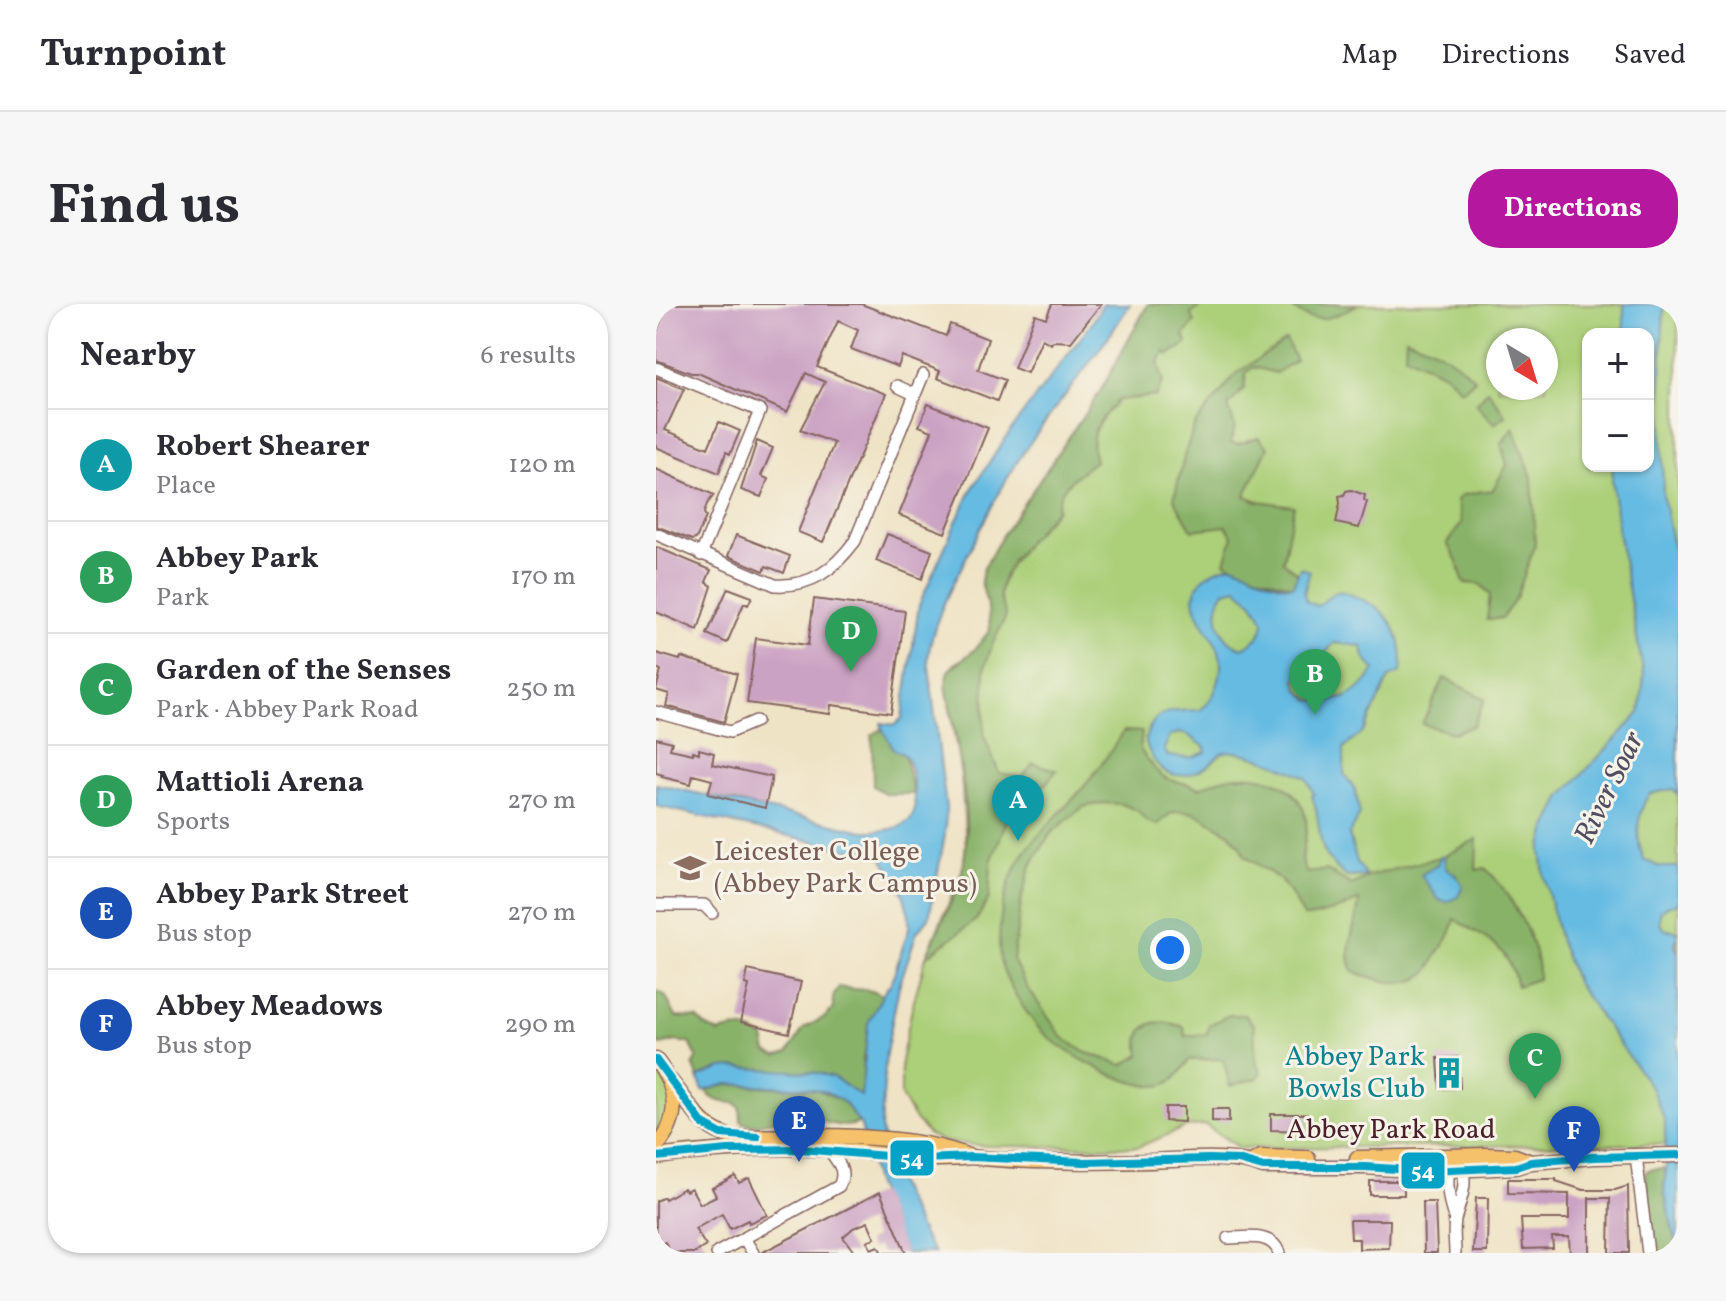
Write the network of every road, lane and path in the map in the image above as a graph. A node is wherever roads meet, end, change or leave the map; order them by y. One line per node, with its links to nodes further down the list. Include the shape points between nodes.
1 (656, 368): 6 (street, via 760,411)
2 (923, 375): 4 (street)
3 (897, 386): 4 (street)
4 (914, 394): 6 (street, via 862,527 833,567 809,582 775,585)
5 (656, 534): 6 (street)
6 (701, 555)
7 (656, 712): 8 (street, via 730,732)
8 (756, 721)
9 (656, 905): 10 (street, via 704,905)
10 (712, 913)
11 (656, 1060): 12 (main road, Abbey Park Road)
12 (670, 1080): 13 (main road, via 671,1121); 15 (main road, Abbey Park Road, via 703,1124 721,1134 842,1137)
13 (656, 1147)
14 (829, 1150): 15 (main road, Abbey Park Road); 18 (main road, Abbey Park Road); 20 (street, via 841,1168 839,1186)
15 (905, 1150): 19 (main road, Abbey Park Road, via 1089,1162 1251,1162 1263,1167)
16 (1678, 1155): 17 (main road, Abbey Park Road)
17 (1636, 1156): 19 (main road, Abbey Park Road, via 1516,1167); 26 (street)
18 (656, 1157)
19 (1456, 1165): 25 (street, via 1463,1199 1455,1220)
20 (744, 1238): 22 (street); 23 (street)
21 (1228, 1238): 24 (street, via 1267,1239)
22 (717, 1253)
23 (753, 1253)
24 (1279, 1253)
25 (1455, 1253)
26 (1648, 1253)

